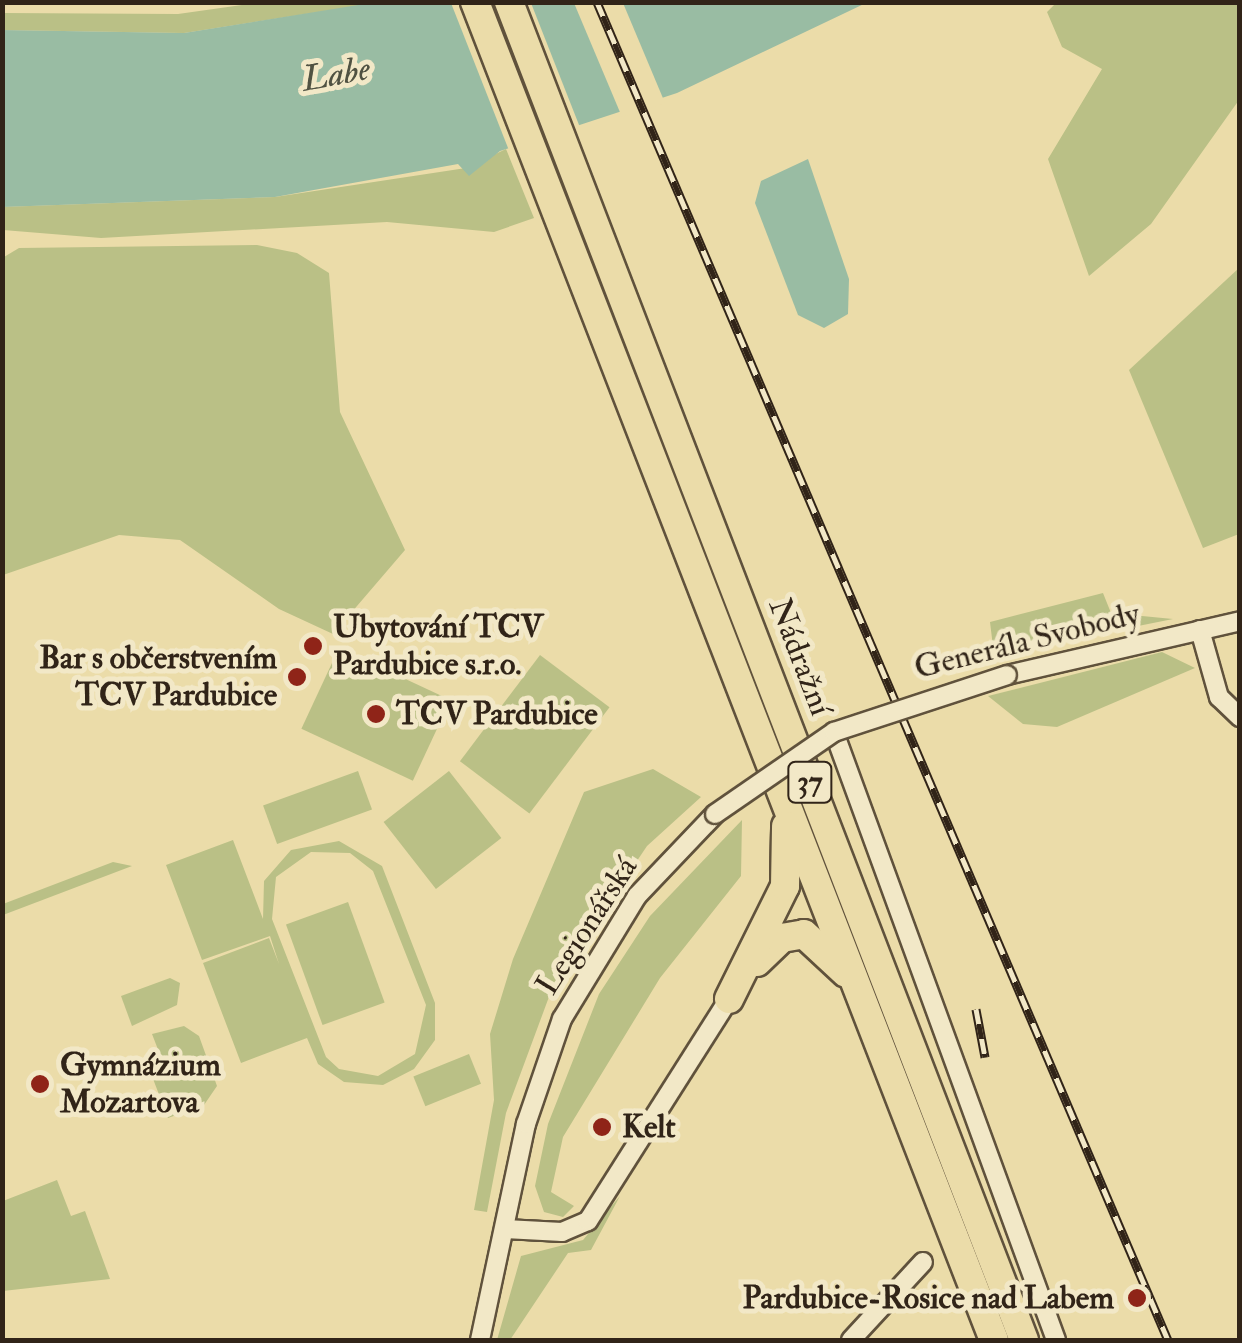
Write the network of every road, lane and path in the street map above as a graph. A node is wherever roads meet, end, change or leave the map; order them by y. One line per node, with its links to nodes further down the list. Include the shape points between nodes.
1 (476, 2): 7 (main road, Nádražní / 37)
2 (509, 2): 15 (main road, Nádražní / 37)
3 (1240, 621): 4 (street, Generála Svobody)
4 (1200, 630): 5 (street, via 1219,697); 6 (street, Generála Svobody, bridge, via 1008,675)
5 (1240, 718)
6 (834, 732): 10 (street, Legionářská, bridge, via 714,814 637,896 562,1019 532,1098); 16 (street)
7 (778, 776): 8 (main road, via 789,874); 9 (main road, Nádražní / 37)
8 (729, 999): 9 (main road, via 769,948 799,934 828,947); 10 (street, via 588,1221 562,1232)
9 (868, 1008): 14 (main road, Nádražní / 37)
10 (505, 1229): 12 (street, Legionářská)
11 (924, 1262): 13 (street)
12 (480, 1340)
13 (852, 1340)
14 (994, 1340)
15 (1024, 1340)
16 (1056, 1340)

